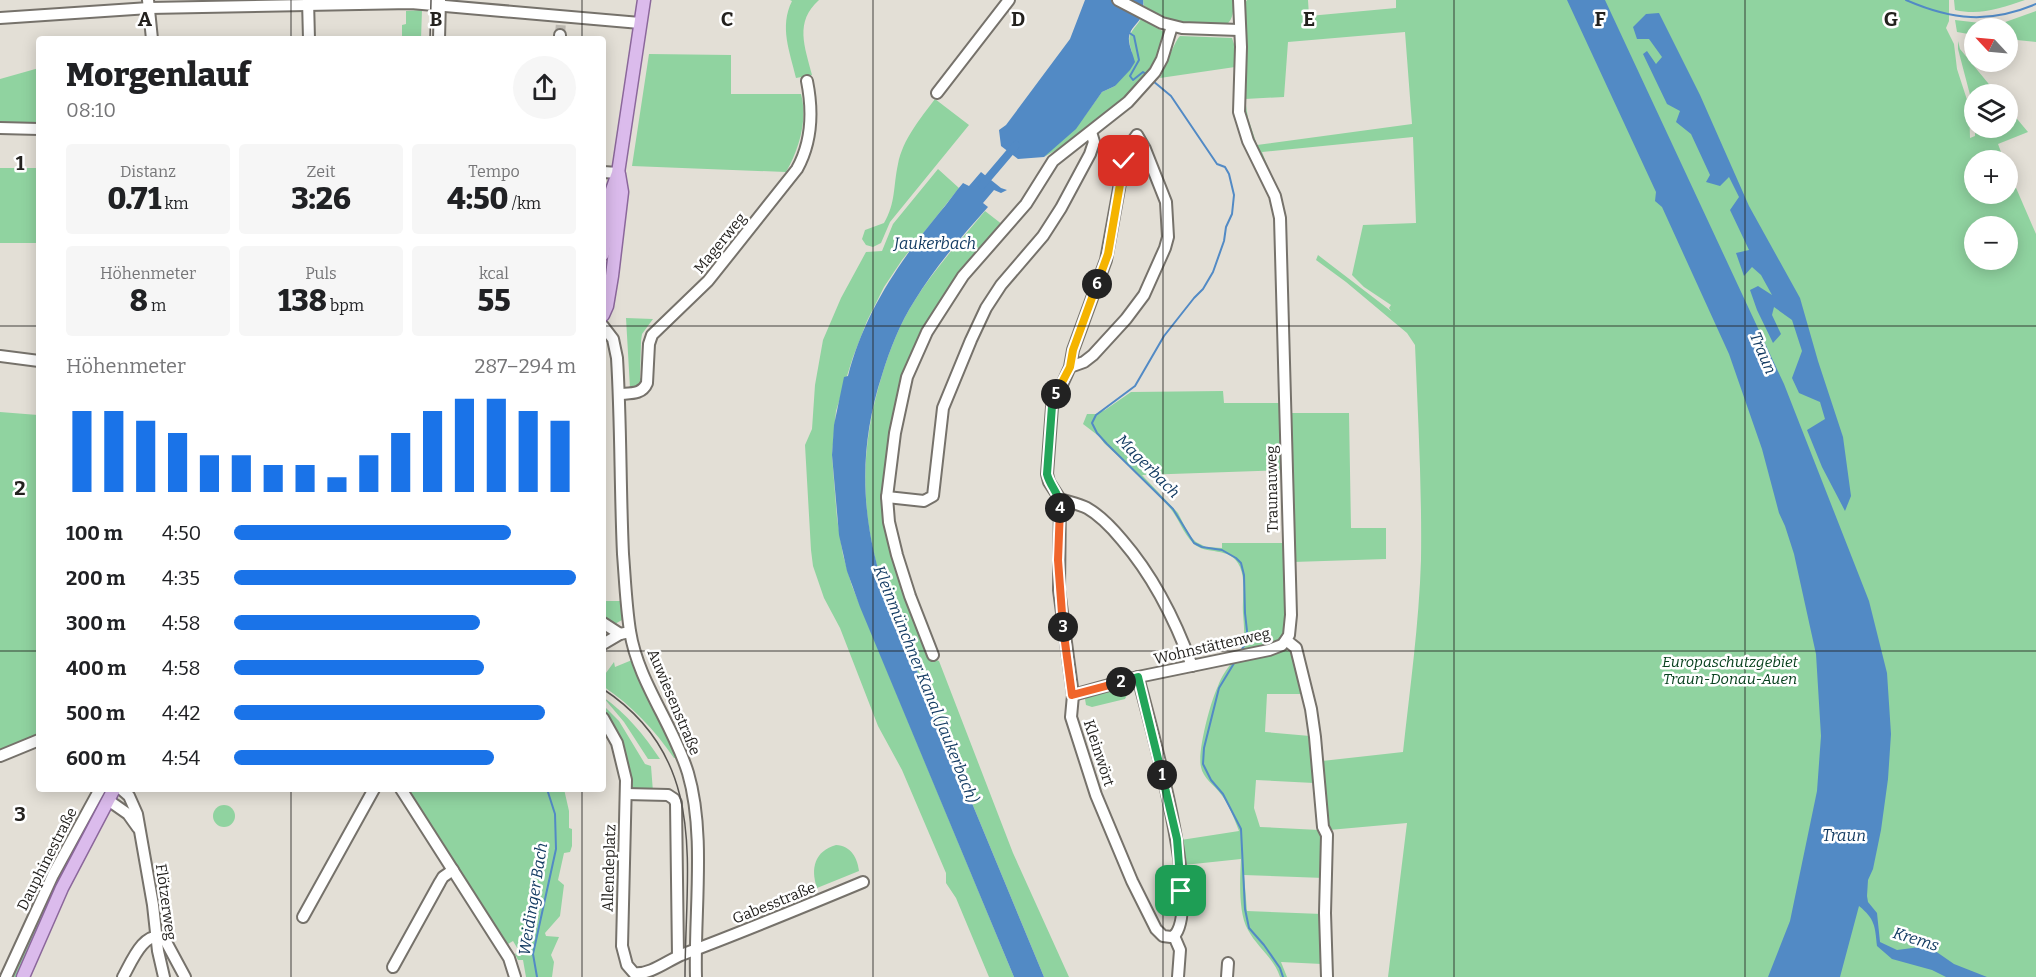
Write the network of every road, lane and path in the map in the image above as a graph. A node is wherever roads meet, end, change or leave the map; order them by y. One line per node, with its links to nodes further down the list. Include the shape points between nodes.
1 (644, 0): 9 (main road)
2 (1009, 0): 16 (street)
3 (1118, 0): 10 (street)
4 (1239, 0): 11 (street, Traunauweg)
5 (308, 2): 6 (street); 7 (street); 13 (street)
6 (440, 3): 9 (street); 14 (street)
7 (148, 4): 8 (street); 12 (street)
8 (0, 18)
9 (640, 23): 21 (main road)
10 (1172, 26): 11 (street); 19 (street, via 1155,72 1128,102)
11 (1239, 30): 33 (street, Traunauweg, via 1240,118 1275,196 1280,218 1291,615)
12 (152, 36)
13 (309, 36)
14 (439, 36)
15 (807, 81): 28 (street, Magerweg, via 810,126 796,169 710,278 652,335 645,387 635,393)
16 (937, 93)
17 (0, 128): 18 (street)
18 (36, 129)
19 (1091, 132): 29 (street, via 1053,161 1026,204 963,276 927,332 902,394); 29 (street, via 1094,142 1090,154 1061,208 1043,236 1001,285 971,339 943,408 933,496 924,501)
20 (606, 172): 21 (street)
21 (618, 173): 22 (main road); 23 (main road, via 622,192)
22 (606, 233)
23 (606, 308)
24 (606, 329): 28 (street, Auwiesenstraße, via 616,348)
25 (0, 356): 26 (street)
26 (36, 361)
27 (1070, 367): 27 (street, Kleinwört, via 1106,260 1124,161 1137,135 1166,202 1165,248 1144,295 1126,319 1087,360); 30 (street, Kleinwört, via 1052,406 1047,474)
28 (618, 394): 32 (street, Auwiesenstraße)
29 (887, 498): 35 (street, via 897,555)
30 (1060, 500): 36 (street, via 1092,512 1134,555 1172,614); 38 (street, Kleinwört, via 1059,590)
31 (606, 624): 32 (street)
32 (625, 633): 34 (street); 54 (street, Auwiesenstraße, via 681,756 695,802)
33 (1286, 640): 36 (street, Wohnstättenweg, via 1275,648); 67 (street, via 1296,648 1311,709 1327,835)
34 (606, 642)
35 (933, 655)
36 (1192, 666): 37 (street, Wohnstättenweg)
37 (1138, 677): 38 (street, Wohnstättenweg); 53 (street, via 1179,851 1181,918)
38 (1072, 695): 53 (street, Kleinwört, via 1071,717 1115,844 1156,928 1163,936)
39 (606, 723): 46 (street, Allendeplatz, via 622,756)
40 (36, 741): 41 (street)
41 (0, 756)
42 (98, 792): 58 (street, Dauphinestraße, via 53,874)
43 (123, 792): 48 (street, Flötzerweg, via 133,804)
44 (372, 792): 51 (street)
45 (403, 792): 49 (street)
46 (626, 794): 55 (street, via 668,795 676,803); 55 (street, Allendeplatz, via 624,957 631,971 638,974)
47 (111, 795): 48 (street, Flötzerweg); 59 (main road, Dauphinestraße, via 62,888)
48 (139, 831): 52 (street, Flötzerweg)
49 (453, 870): 57 (street, via 443,877); 63 (street, via 509,958)
50 (863, 882): 54 (street, Gabesstraße)
51 (303, 917)
52 (156, 936): 60 (street, via 142,945); 61 (street, Flötzerweg); 62 (street, via 164,938)
53 (1174, 936): 65 (street, via 1180,950)
54 (696, 950): 55 (street); 64 (street, Auwiesenstraße)
55 (678, 956)
56 (1228, 963): 66 (street)
57 (393, 967)
58 (6, 977)
59 (22, 977)
60 (123, 977)
61 (164, 977)
62 (185, 977)
63 (515, 977)
64 (696, 977)
65 (1178, 977)
66 (1227, 977)
67 (1326, 977)

